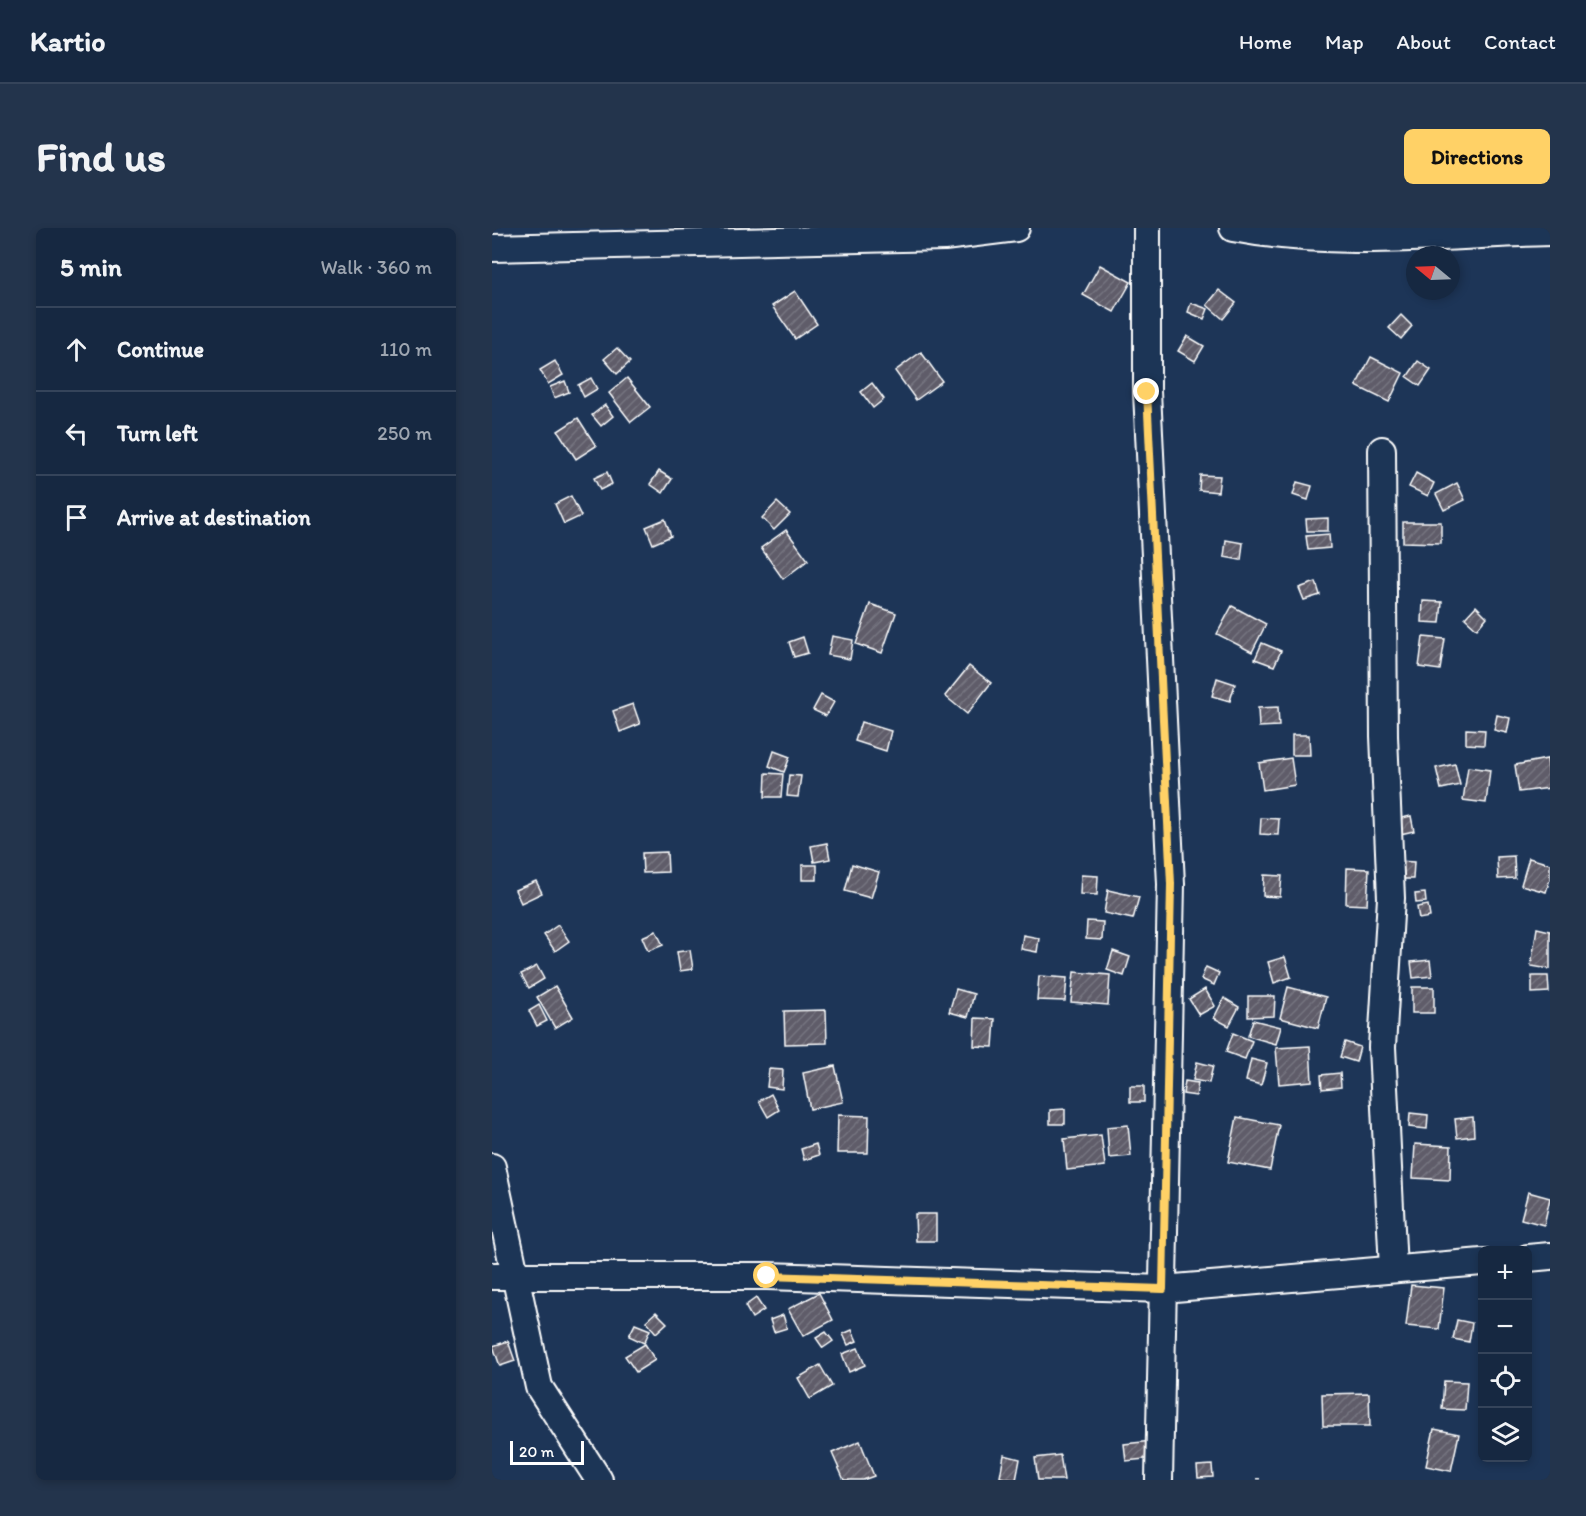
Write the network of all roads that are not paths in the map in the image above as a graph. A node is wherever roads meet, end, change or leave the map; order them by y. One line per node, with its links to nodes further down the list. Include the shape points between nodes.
1 (1016, 228): 5 (street, via 944,237 614,244)
2 (1147, 228): 13 (street, via 1148,404 1171,884)
3 (1233, 228): 4 (street, via 1335,240)
4 (1550, 232)
5 (507, 242)
6 (1382, 450): 11 (street, via 1384,736 1391,898 1382,1047)
7 (492, 1167): 12 (street)
8 (1550, 1256): 9 (street)
9 (1532, 1258)
10 (1478, 1262): 11 (street)
11 (1393, 1269): 13 (street)
12 (504, 1276): 13 (street, via 767,1276); 14 (street, via 539,1387)
13 (1163, 1289): 15 (street)
14 (599, 1480)
15 (1159, 1480)

